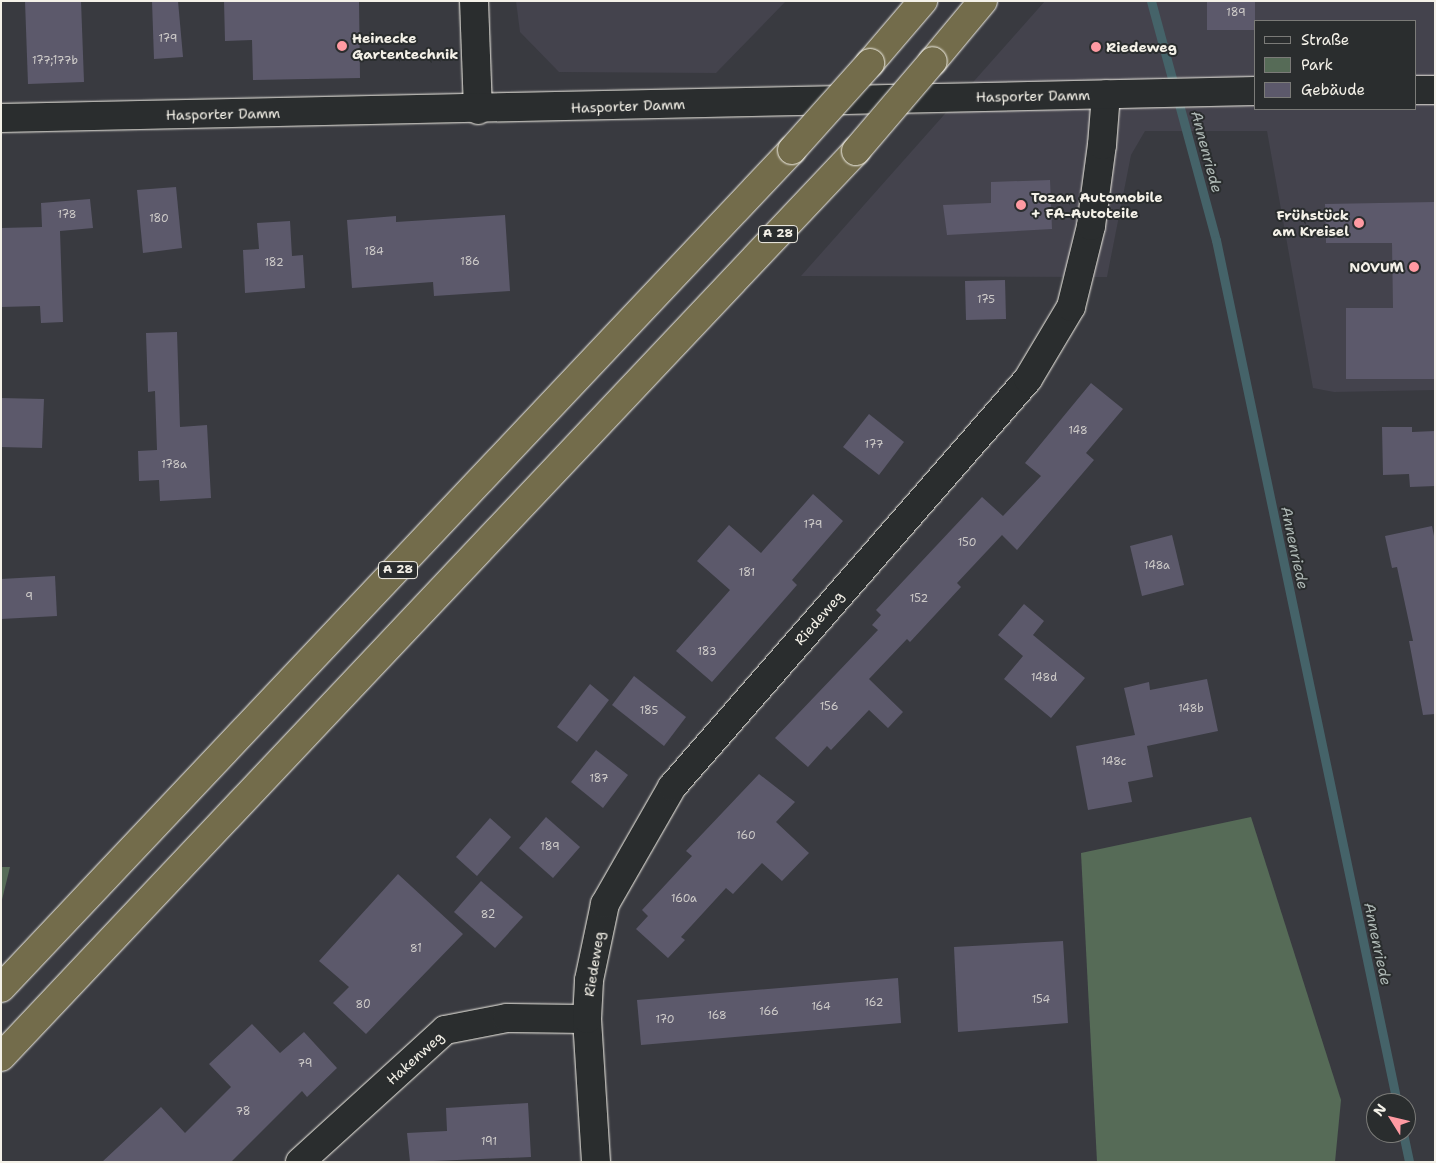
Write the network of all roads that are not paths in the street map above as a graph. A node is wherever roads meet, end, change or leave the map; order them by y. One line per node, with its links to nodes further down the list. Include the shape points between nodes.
1 (474, 1): 8 (street)
2 (924, 1): 10 (highway, A 28, bridge, via 792,150)
3 (984, 1): 12 (highway, A 28, bridge, via 856,151)
4 (1416, 90): 5 (street)
5 (1435, 90)
6 (1254, 91): 7 (street, Hasporter Damm)
7 (1106, 94): 8 (street, Hasporter Damm); 11 (street, Riedeweg, via 1091,226 1071,307 1028,379 672,787 605,904 589,980)
8 (478, 110): 9 (street, Hasporter Damm)
9 (1, 118)
10 (1, 988)
11 (588, 1019): 13 (street, Hakenweg, via 507,1018 445,1030); 14 (street, Riedeweg)
12 (1, 1057)
13 (300, 1162)
14 (596, 1162)

